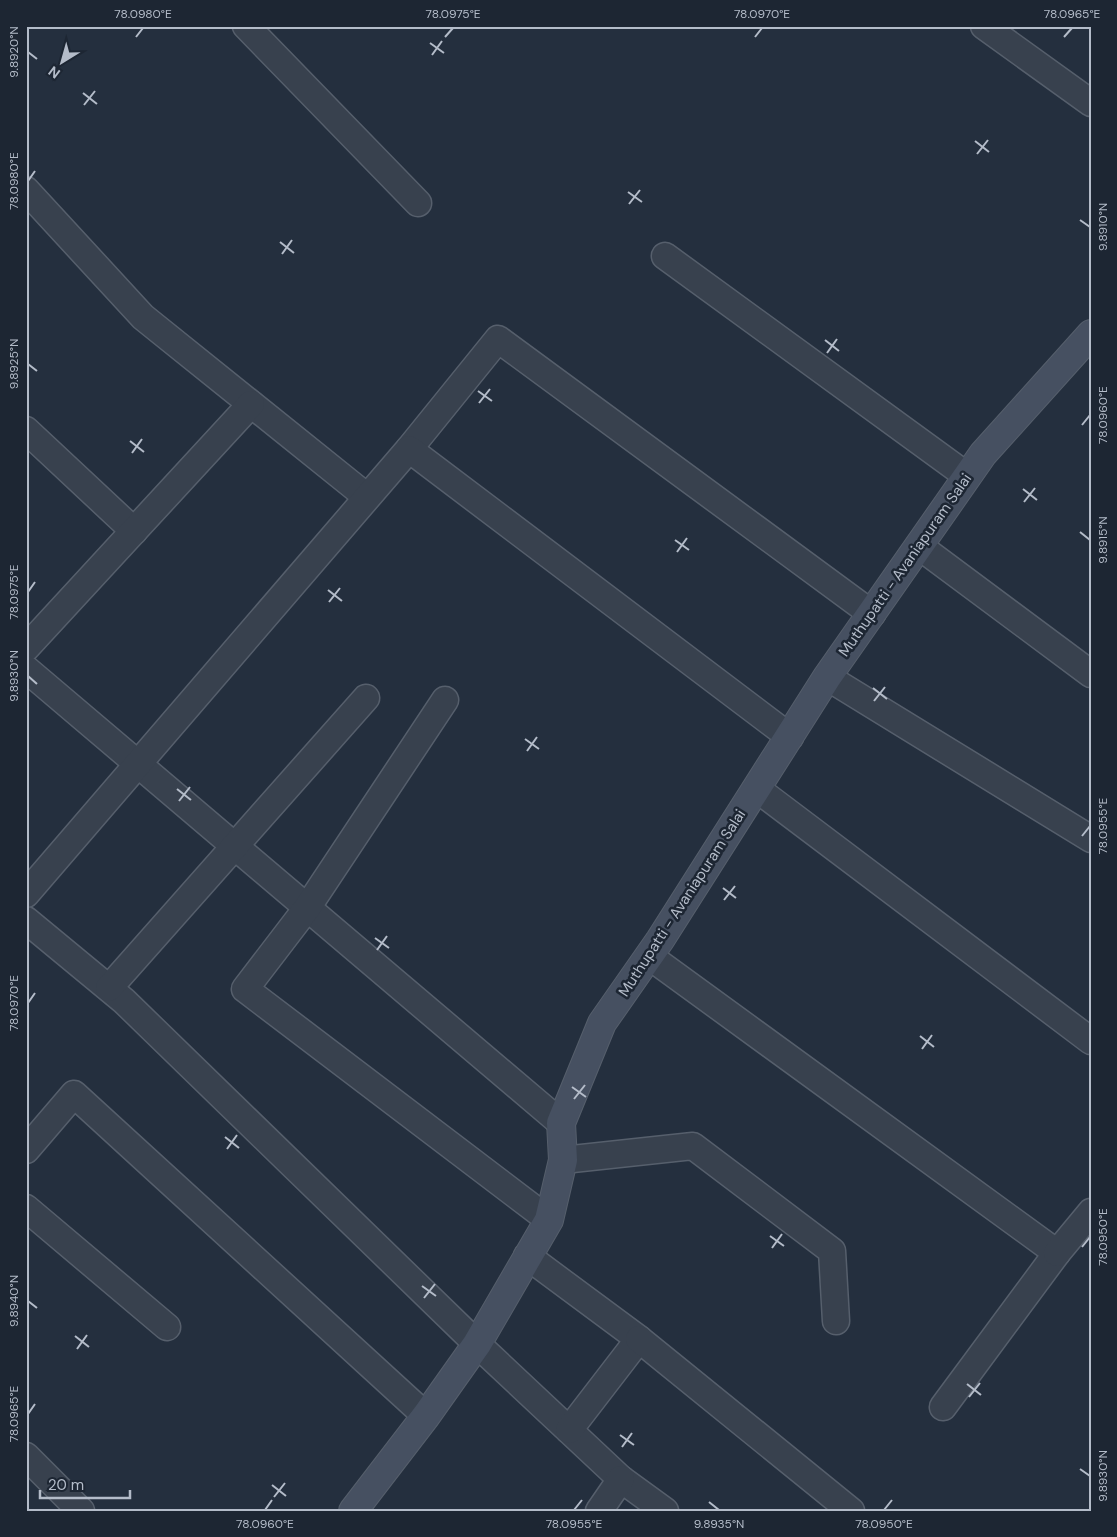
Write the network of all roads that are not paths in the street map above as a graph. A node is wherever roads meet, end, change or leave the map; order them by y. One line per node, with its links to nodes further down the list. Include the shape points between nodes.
1 (246, 26): 5 (street)
2 (984, 26): 3 (street)
3 (1091, 103)
4 (26, 190): 8 (street, via 143,317)
5 (418, 203)
6 (666, 256): 11 (street)
7 (1091, 334): 11 (street, Muthupatti - Avaniapuram Salai)
8 (251, 404): 12 (street); 13 (street)
9 (26, 430): 13 (street)
10 (409, 449): 12 (street); 15 (street, via 498,339); 22 (street)
11 (967, 476): 14 (street, Muthupatti - Avaniapuram Salai)
12 (367, 496): 23 (street)
13 (134, 531): 16 (street)
14 (919, 546): 15 (street, Muthupatti - Avaniapuram Salai); 18 (street)
15 (872, 614): 19 (street, Muthupatti - Avaniapuram Salai)
16 (26, 648)
17 (26, 669): 23 (street)
18 (1091, 674)
19 (827, 678): 22 (street, Muthupatti - Avaniapuram Salai); 25 (street)
20 (366, 698): 26 (street)
21 (445, 700): 28 (street)
22 (790, 736): 24 (street, Muthupatti - Avaniapuram Salai)
23 (137, 764): 26 (street); 27 (street)
24 (757, 789): 30 (street, Muthupatti - Avaniapuram Salai); 32 (street)
25 (1091, 839)
26 (235, 847): 28 (street); 31 (street)
27 (26, 894)
28 (307, 908): 33 (street); 38 (street, via 245,989)
29 (26, 920): 31 (street)
30 (649, 956): 33 (street, Muthupatti - Avaniapuram Salai, via 602,1023); 39 (street)
31 (109, 988): 44 (street)
32 (1091, 1041)
33 (561, 1123): 35 (street, Muthupatti - Avaniapuram Salai)
34 (26, 1150): 46 (street, via 74,1094)
35 (563, 1160): 38 (street, Muthupatti - Avaniapuram Salai); 41 (street, via 693,1146 832,1251)
36 (26, 1208): 42 (street)
37 (1091, 1212): 39 (street)
38 (549, 1220): 40 (street, Muthupatti - Avaniapuram Salai)
39 (1057, 1253): 45 (street)
40 (527, 1256): 43 (street); 44 (street, Muthupatti - Avaniapuram Salai)
41 (836, 1321)
42 (167, 1327)
43 (639, 1339): 47 (street); 54 (street)
44 (477, 1344): 46 (street, Muthupatti - Avaniapuram Salai); 47 (street)
45 (943, 1407)
46 (426, 1416): 51 (street, Muthupatti - Avaniapuram Salai)
47 (569, 1430): 49 (street)
48 (26, 1456): 50 (street)
49 (621, 1478): 52 (street); 53 (street)
50 (81, 1511)
51 (352, 1511)
52 (599, 1511)
53 (665, 1511)
54 (851, 1511)

